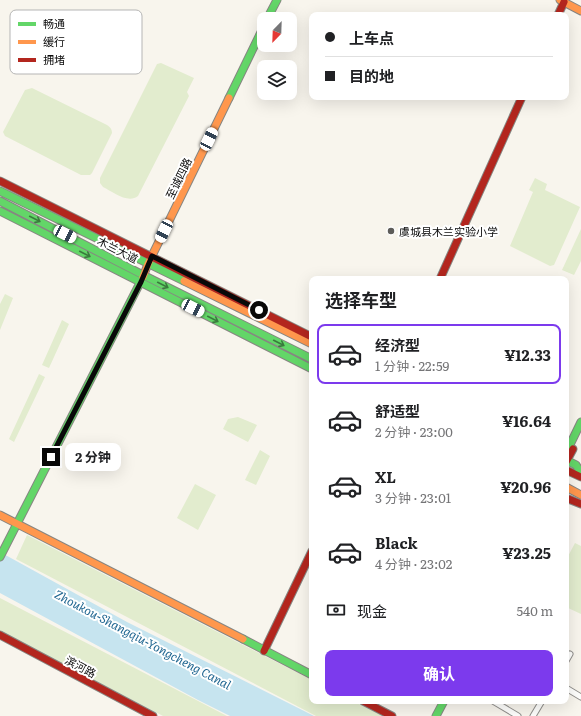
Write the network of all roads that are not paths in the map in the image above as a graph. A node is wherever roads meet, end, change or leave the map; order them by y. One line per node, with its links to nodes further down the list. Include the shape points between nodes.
1 (276, 0): 4 (main road)
2 (562, 1): 3 (main road); 5 (main road)
3 (581, 11)
4 (270, 12)
5 (559, 12)
6 (257, 40): 12 (main road, 至诚四路)
7 (521, 100): 14 (main road)
8 (0, 180): 12 (main road)
9 (0, 191): 13 (main road, 木兰大道)
10 (0, 201): 15 (main road, 木兰大道, one-way to 15)
11 (0, 211): 15 (main road, one-way to 15)
12 (152, 256): 13 (main road, 至诚四路); 16 (main road)
13 (148, 264): 15 (main road, 至诚四路); 17 (main road, 木兰大道)
14 (441, 276)
15 (142, 278): 18 (main road, 木兰大道, one-way to 18); 19 (main road, one-way to 19); 33 (main road, 至诚四路)
16 (309, 335)
17 (309, 343)
18 (309, 358)
19 (309, 367)
20 (581, 422): 22 (main road)
21 (581, 432): 23 (main road)
22 (569, 447)
23 (569, 455)
24 (569, 462): 26 (main road, via 576,465)
25 (569, 471): 27 (main road)
26 (581, 473)
27 (581, 477)
28 (569, 489): 29 (main road)
29 (581, 495)
30 (569, 499): 31 (main road)
31 (581, 504)
32 (0, 515): 33 (main road)
33 (16, 524): 34 (main road, 至诚四路); 37 (main road)
34 (1, 555)
35 (309, 557): 37 (main road)
36 (0, 635): 46 (main road, 滨河路)
37 (264, 651): 38 (main road)
38 (309, 674)
39 (569, 690): 40 (street)
40 (581, 697)
41 (369, 704): 47 (main road)
42 (439, 704): 48 (main road)
43 (442, 704): 49 (main road)
44 (498, 704): 50 (street)
45 (540, 704): 51 (street)
46 (153, 716)
47 (392, 716)
48 (433, 716)
49 (436, 716)
50 (518, 716)
51 (533, 716)

